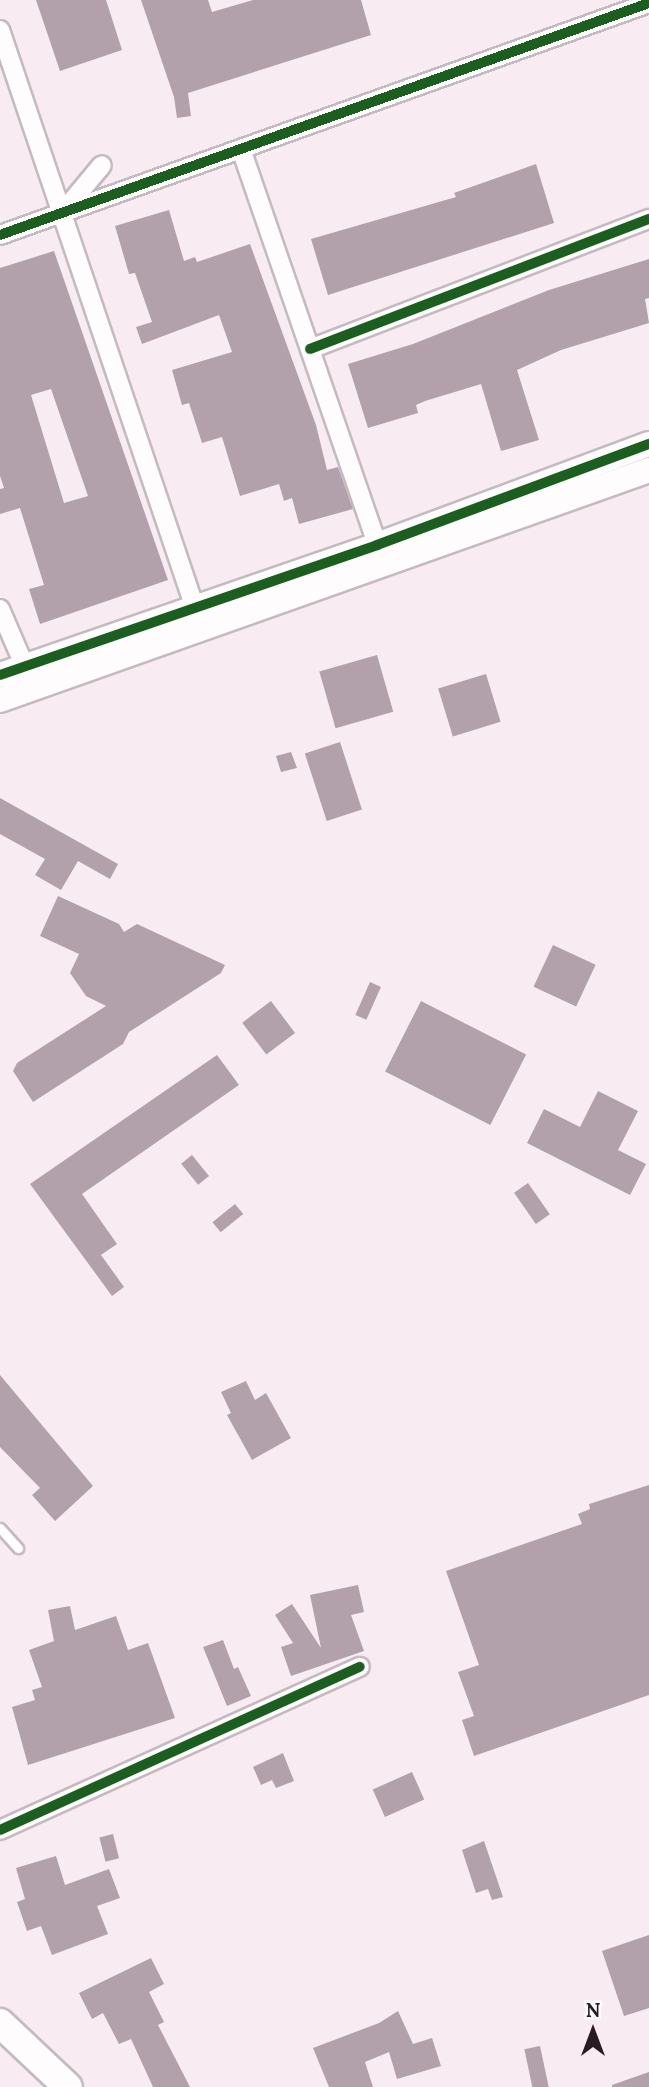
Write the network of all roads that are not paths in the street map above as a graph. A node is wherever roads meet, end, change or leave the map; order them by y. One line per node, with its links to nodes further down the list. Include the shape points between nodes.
1 (649, 3): 3 (street)
2 (0, 30): 5 (street)
3 (241, 149): 5 (street); 8 (street)
4 (102, 165): 5 (street)
5 (62, 213): 7 (street); 12 (street)
6 (649, 219): 8 (street)
7 (0, 235)
8 (310, 349): 11 (street)
9 (649, 444): 11 (street)
10 (649, 470): 16 (street)
11 (377, 545): 12 (street)
12 (195, 608): 14 (street)
13 (0, 609): 14 (street)
14 (25, 667): 15 (street)
15 (0, 675)
16 (0, 701)
17 (0, 1528): 18 (lane)
18 (18, 1548)
19 (360, 1667): 20 (street)
20 (0, 1830)
21 (0, 2023): 22 (main road)
22 (68, 2087)

